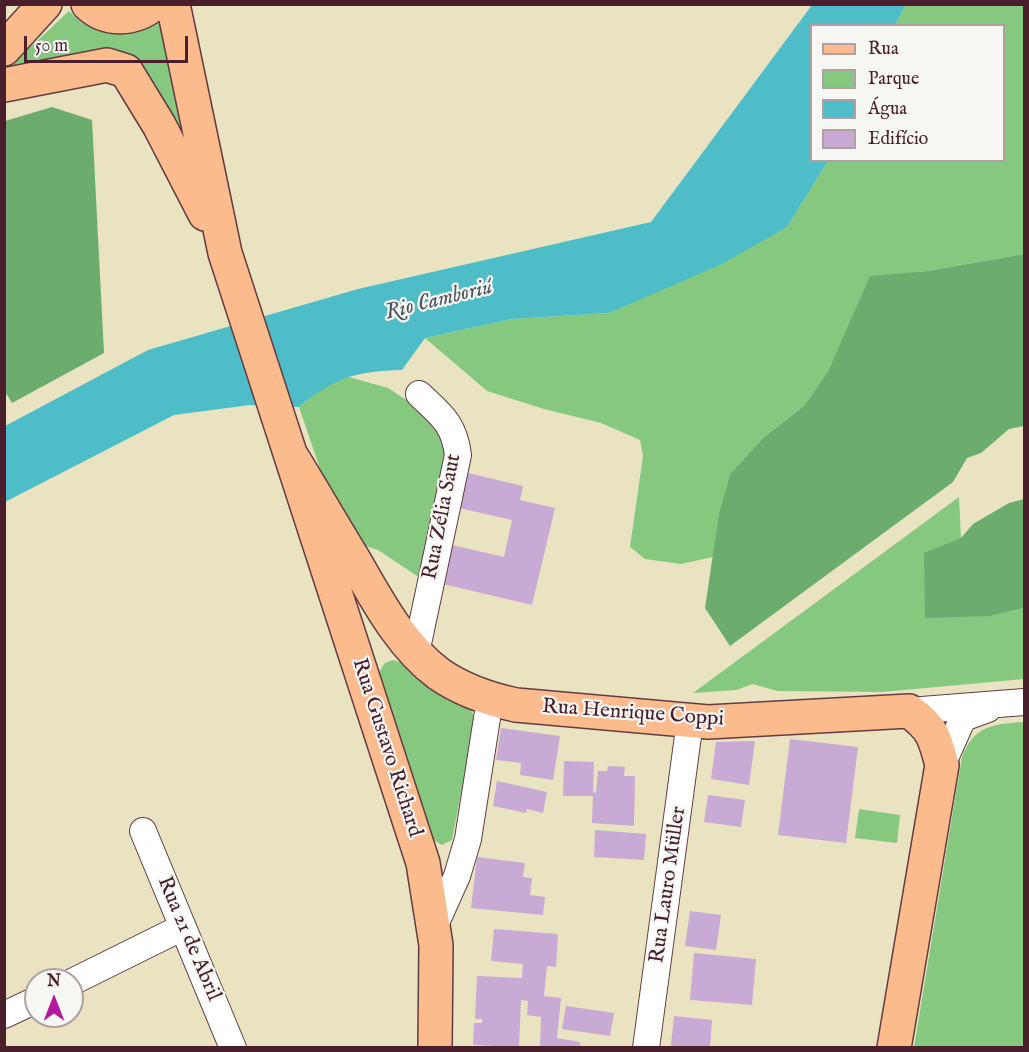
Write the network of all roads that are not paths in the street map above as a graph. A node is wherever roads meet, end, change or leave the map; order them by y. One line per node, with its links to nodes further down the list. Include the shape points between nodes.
1 (45, 4): 5 (main road)
2 (88, 4): 3 (main road, via 110,16 126,17)
3 (154, 4)
4 (173, 4): 7 (main road, Rua Gustavo Richard)
5 (4, 49)
6 (4, 85): 7 (main road, Rua Gustavo Richard, via 107,64 126,71 159,125)
7 (225, 253): 9 (main road, Rua Gustavo Richard)
8 (419, 394): 10 (street, Rua Zélia Saut, via 456,435 458,455)
9 (289, 446): 10 (main road, Rua Gustavo Richard, via 373,592); 17 (main road, Rua Gustavo Richard, via 423,863)
10 (411, 646): 11 (main road, Rua Henrique Coppi, via 439,674)
11 (490, 699): 14 (main road, Rua Henrique Coppi, via 567,711); 17 (street, via 468,840)
12 (1015, 702): 13 (street, Rua Henrique Coppi); 15 (street, via 963,718)
13 (909, 711): 14 (main road, Rua Henrique Coppi); 15 (main road, via 932,732)
14 (690, 721): 24 (street, Rua Lauro Müller)
15 (942, 765): 25 (main road)
16 (143, 831): 18 (street, Rua 21 de Abril)
17 (435, 925): 23 (main road, Rua Gustavo Richard)
18 (183, 927): 19 (street); 22 (street, Rua 21 de Abril)
19 (84, 976)
20 (24, 1006): 21 (street)
21 (4, 1015)
22 (233, 1047)
23 (434, 1047)
24 (646, 1047)
25 (894, 1047)

